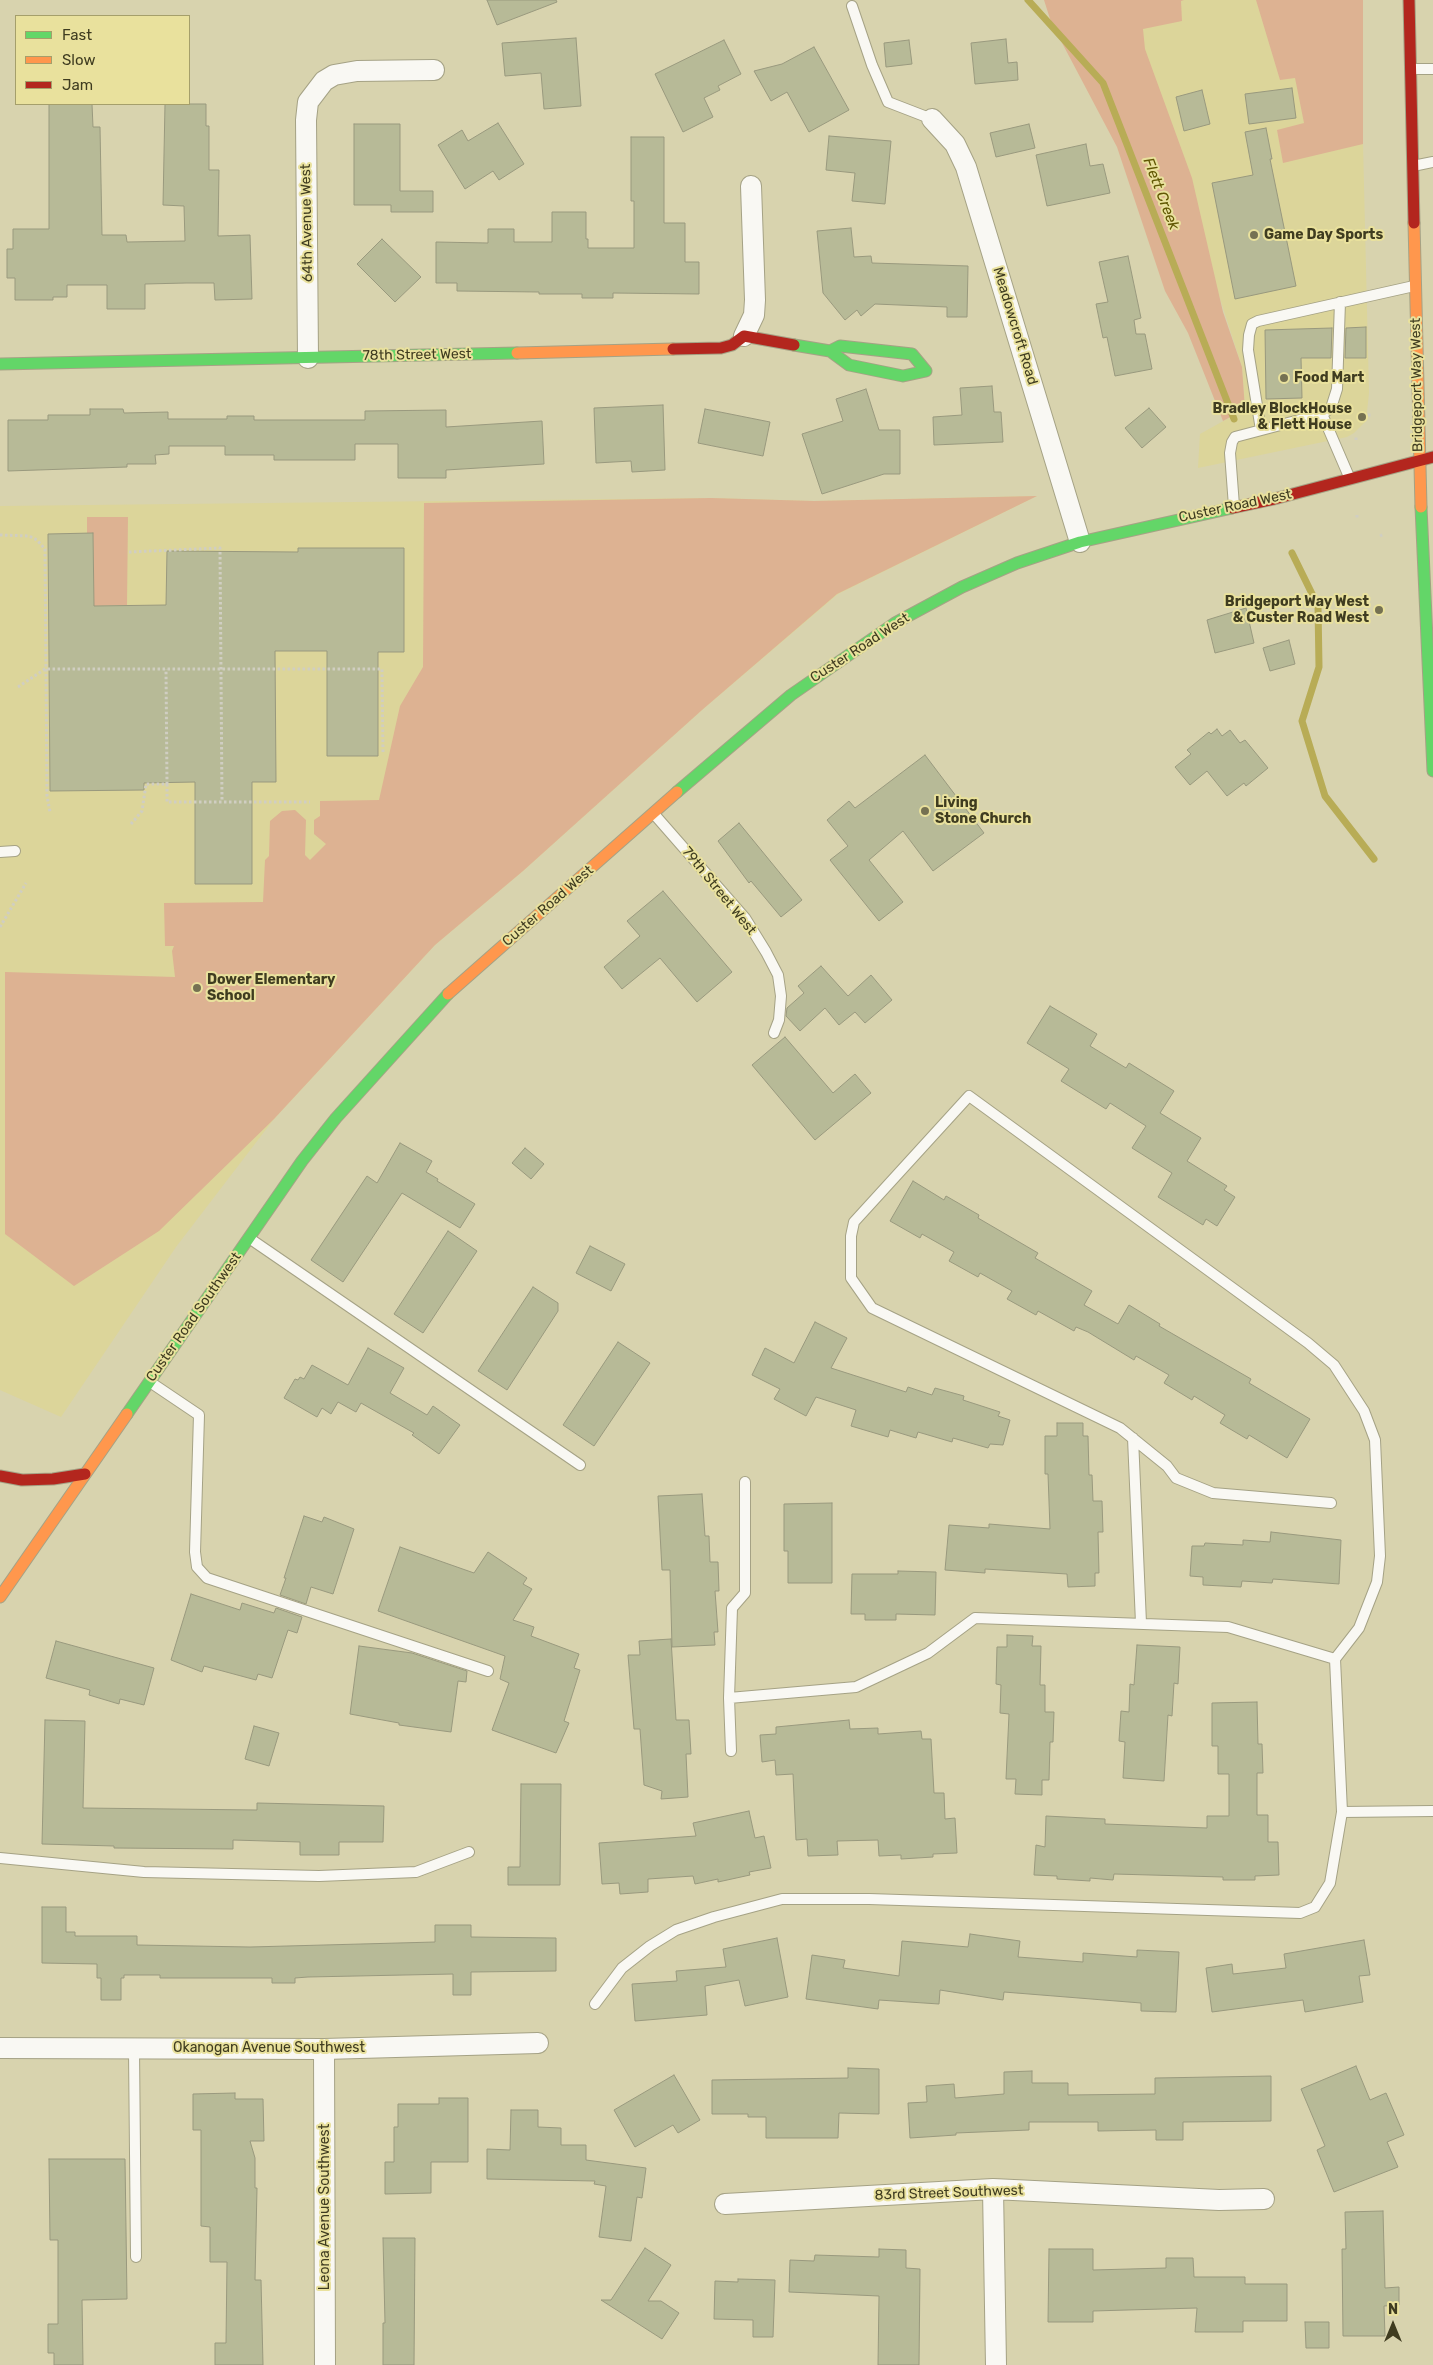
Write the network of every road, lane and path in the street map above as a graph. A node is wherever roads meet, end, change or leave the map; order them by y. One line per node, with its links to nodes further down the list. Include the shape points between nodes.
1 (1409, 0): 3 (main road, Bridgeport Way West)
2 (852, 6): 6 (lane, via 888,102)
3 (1410, 68): 4 (lane); 8 (main road, Bridgeport Way West)
4 (1433, 69)
5 (434, 70): 14 (street, 64th Avenue West, via 357,71 334,75 324,81 308,102)
6 (932, 119): 29 (street, Meadowcroft Road, via 959,150 966,167)
7 (1433, 162): 8 (lane)
8 (1412, 166): 10 (main road, Bridgeport Way West, via 1419,249)
9 (750, 186): 12 (street, via 755,300 754,315)
10 (1415, 285): 11 (lane); 23 (main road, Bridgeport Way West)
11 (1340, 302): 16 (lane, via 1337,389 1331,408); 19 (lane, via 1252,324 1248,350)
12 (744, 336): 13 (main road); 14 (main road, 78th Street West, via 721,348)
13 (830, 351): 13 (main road, via 849,365 903,376 926,371 912,354 840,346)
14 (308, 358): 15 (main road, 78th Street West)
15 (0, 364)
16 (1322, 414): 19 (lane); 24 (lane)
17 (1368, 415): 18 (path)
18 (1373, 415)
19 (1261, 430): 25 (lane, via 1234,437 1232,442)
20 (1356, 436): 21 (path)
21 (1356, 440)
22 (1433, 457): 23 (main road, Custer Road West)
23 (1419, 462): 24 (main road, Custer Road West); 31 (main road, Bridgeport Way West)
24 (1351, 480): 25 (main road, Custer Road West)
25 (1234, 507): 29 (main road, Custer Road West)
26 (1384, 534): 28 (path)
27 (0, 535): 32 (path, via 29,536 45,549)
28 (1380, 536)
29 (1080, 542): 42 (main road, Custer Road West, via 992,573 895,623 791,695)
30 (129, 552): 34 (path, via 220,548)
31 (1429, 578): 37 (main road, Bridgeport Way West)
32 (47, 669): 33 (path); 35 (path); 41 (path, via 46,796)
33 (166, 669): 34 (path); 38 (path)
34 (222, 669): 36 (path, via 382,669); 39 (path)
35 (18, 687)
36 (383, 754)
37 (1433, 771)
38 (167, 784): 39 (path, via 167,802); 43 (path, via 146,784 142,811)
39 (222, 802): 40 (path)
40 (310, 802)
41 (50, 812)
42 (654, 813): 48 (lane, 79th Street West, via 745,918 766,952 778,976 781,996); 49 (main road, Custer Road West, via 447,995)
43 (131, 824)
44 (16, 851): 45 (lane)
45 (0, 852)
46 (26, 883): 47 (path)
47 (0, 927)
48 (774, 1033)
49 (400, 1047): 50 (main road, Custer Road Southwest, via 336,1118)
50 (248, 1238): 51 (main road, Custer Road Southwest); 53 (lane)
51 (149, 1381): 54 (main road, Custer Road Southwest); 61 (lane, via 200,1416 195,1552 197,1566 207,1578)
52 (1133, 1438): 57 (lane, via 1167,1466 1176,1478 1213,1493); 59 (lane); 60 (lane, via 1120,1428 872,1308 851,1278 854,1222 969,1096 1308,1342 1334,1365 1364,1411 1375,1440 1380,1556 1377,1582 1359,1628)
53 (580, 1465)
54 (85, 1474): 55 (main road, via 22,1480); 58 (main road, Custer Road Southwest)
55 (0, 1476)
56 (745, 1482): 62 (lane, via 745,1594 732,1608)
57 (1331, 1504)
58 (0, 1597)
59 (1141, 1623): 60 (lane, via 1228,1627); 62 (lane, via 974,1618 928,1653 856,1687)
60 (1335, 1659): 65 (lane)
61 (488, 1671)
62 (729, 1698): 63 (lane)
63 (731, 1751)
64 (1433, 1811): 65 (lane)
65 (1342, 1812): 68 (lane, via 1330,1883 1315,1907 1300,1913 782,1900 714,1916 676,1930 622,1968)
66 (470, 1852): 67 (lane, via 416,1872 319,1876 144,1872)
67 (0, 1858)
68 (595, 2004)
69 (538, 2043): 72 (street, Okanogan Avenue Southwest)
70 (0, 2048): 71 (street, Okanogan Avenue Southwest)
71 (134, 2048): 72 (street, Okanogan Avenue Southwest); 76 (lane)
72 (324, 2049): 77 (street, Leona Avenue Southwest)
73 (994, 2189): 74 (street, 83rd Street Southwest, via 1219,2200); 75 (street, 83rd Street Southwest); 78 (street)
74 (1264, 2199)
75 (725, 2204)
76 (136, 2257)
77 (325, 2365)
78 (996, 2365)

